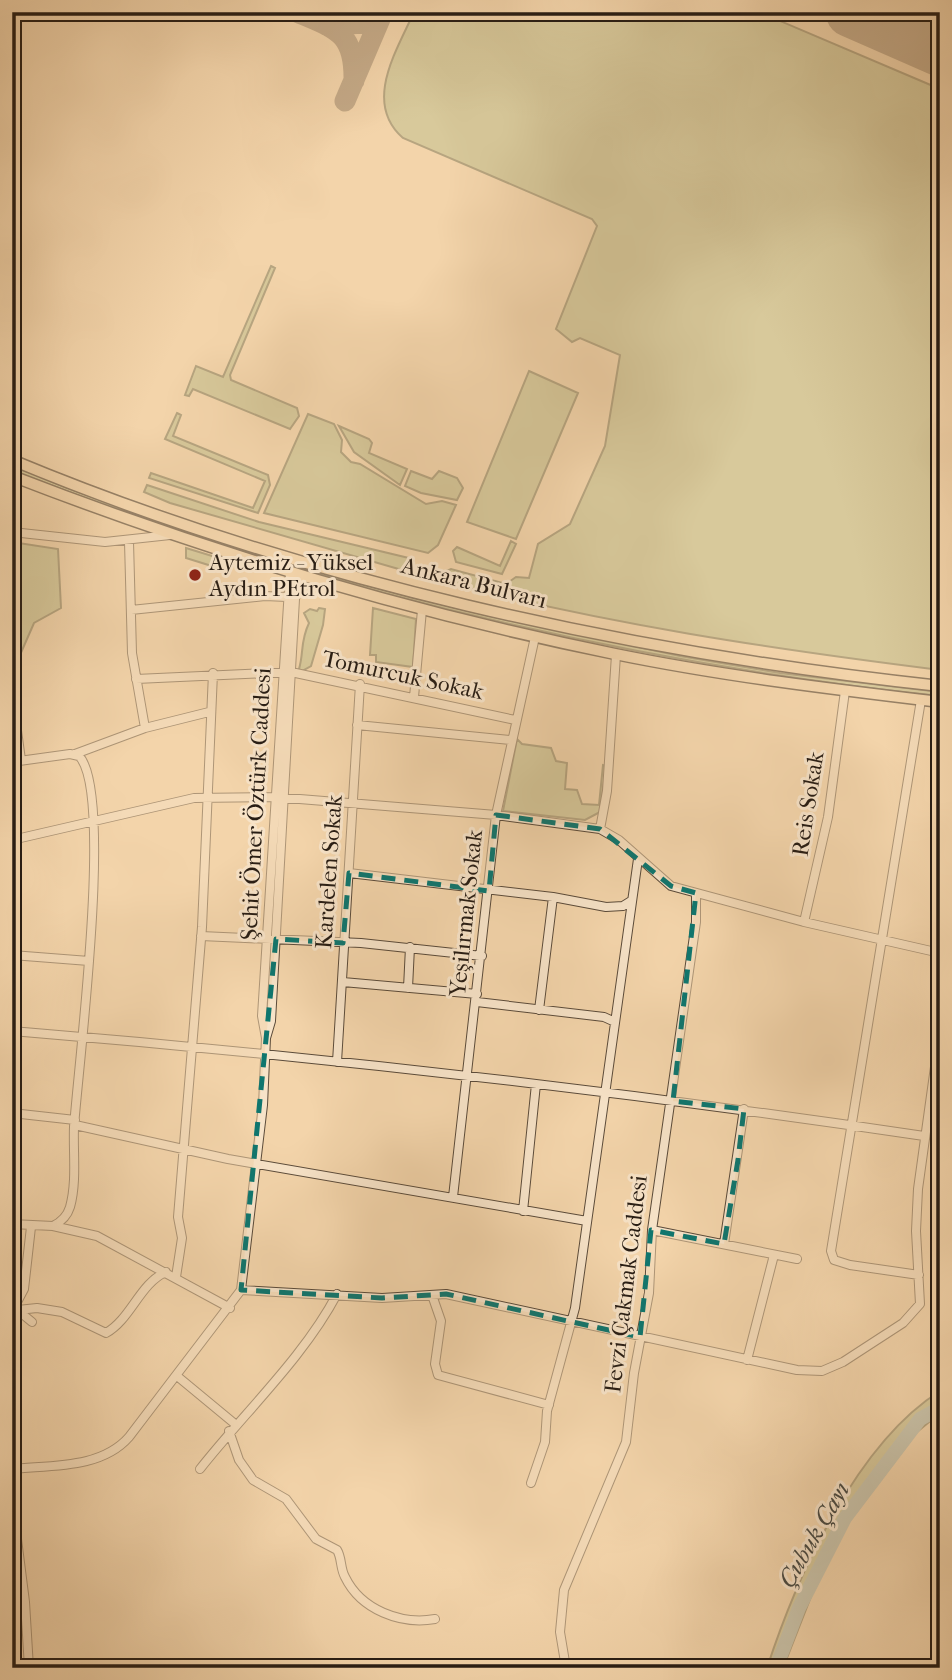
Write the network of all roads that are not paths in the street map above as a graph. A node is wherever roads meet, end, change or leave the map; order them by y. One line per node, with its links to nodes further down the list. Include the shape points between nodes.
1 (12, 460): 16 (main road, Ankara Bulvarı, via 203,529 343,572 524,617 784,668)
2 (12, 476): 4 (main road, Ankara Bulvarı)
3 (12, 532): 5 (street, via 90,542)
4 (170, 535): 5 (street); 6 (main road, Ankara Bulvarı)
5 (129, 541): 8 (street)
6 (296, 575): 7 (street, Şehit Ömer Öztürk Caddesi); 9 (main road, Ankara Bulvarı); 12 (street, Şehit Ömer Öztürk Caddesi)
7 (287, 597): 8 (street); 12 (street, Şehit Ömer Öztürk Caddesi)
8 (131, 610): 14 (street)
9 (422, 610): 10 (main road, Ankara Bulvarı); 19 (street)
10 (535, 637): 11 (main road, Ankara Bulvarı); 23 (street, Yeşilırmak Sokak)
11 (616, 654): 17 (main road, Ankara Bulvarı); 34 (street, via 607,791)
12 (287, 671): 13 (street, Tomurcuk Sokak); 15 (street, Tomurcuk Sokak); 29 (street, Şehit Ömer Öztürk Caddesi)
13 (212, 673): 14 (street, Tomurcuk Sokak); 22 (street)
14 (136, 679): 25 (street)
15 (360, 684): 19 (street, Tomurcuk Sokak); 24 (street, Kardelen Sokak)
16 (940, 686)
17 (845, 691): 20 (main road, Ankara Bulvarı); 42 (street, Reis Sokak, via 828,817)
18 (12, 694): 28 (street)
19 (414, 697): 23 (street, Tomurcuk Sokak)
20 (921, 700): 21 (main road, Ankara Bulvarı); 45 (street)
21 (940, 702)
22 (209, 712): 25 (street); 30 (street)
23 (515, 720): 26 (street, Yeşilırmak Sokak)
24 (357, 725): 26 (street); 31 (street, Kardelen Sokak)
25 (145, 728): 27 (street)
26 (511, 740): 32 (street, Yeşilırmak Sokak)
27 (75, 754): 28 (street); 33 (street, via 83,759 89,774)
28 (17, 761)
29 (279, 797): 30 (street); 31 (street); 44 (street, Şehit Ömer Öztürk Caddesi)
30 (206, 798): 33 (street); 43 (street)
31 (353, 805): 32 (street); 37 (street, Kardelen Sokak)
32 (496, 815): 34 (street); 38 (street, Yeşilırmak Sokak)
33 (94, 821): 35 (street); 51 (street)
34 (600, 829): 36 (street, via 620,840)
35 (12, 841)
36 (638, 859): 39 (street, via 671,886); 41 (street)
37 (349, 873): 38 (street); 46 (street, Kardelen Sokak)
38 (489, 889): 40 (street); 50 (street, Yeşilırmak Sokak)
39 (696, 893): 42 (street); 66 (street, Fevzi Çakmak Caddesi)
40 (553, 897): 41 (street, via 606,907); 55 (street)
41 (631, 901): 56 (street)
42 (804, 922): 45 (street)
43 (201, 936): 44 (street); 60 (street)
44 (271, 939): 46 (street); 61 (street, Şehit Ömer Öztürk Caddesi, via 262,1016)
45 (882, 940): 48 (street); 70 (street)
46 (343, 943): 47 (street); 52 (street, Kardelen Sokak)
47 (410, 947): 50 (street); 53 (street)
48 (940, 953)
49 (12, 955): 51 (street)
50 (482, 956): 54 (street, Yeşilırmak Sokak)
51 (89, 961): 59 (street)
52 (343, 982): 53 (street); 62 (street, Kardelen Sokak)
53 (408, 988): 54 (street)
54 (477, 998): 55 (street); 63 (street, Yeşilırmak Sokak)
55 (539, 1010): 56 (street)
56 (615, 1022): 65 (street)
57 (12, 1031): 59 (street)
58 (940, 1031): 71 (street)
59 (83, 1037): 60 (street); 69 (street)
60 (193, 1047): 61 (street); 72 (street)
61 (264, 1054): 62 (street); 73 (street, Şehit Ömer Öztürk Caddesi)
62 (337, 1062): 63 (street)
63 (468, 1076): 64 (street); 74 (street, Yeşilırmak Sokak)
64 (536, 1084): 65 (street); 75 (street)
65 (605, 1092): 66 (street); 76 (street)
66 (673, 1101): 67 (street); 80 (street, Fevzi Çakmak Caddesi)
67 (744, 1109): 70 (street); 81 (street)
68 (12, 1112): 69 (street)
69 (75, 1122): 72 (street); 78 (street, via 71,1202 67,1215)
70 (852, 1125): 71 (street); 85 (street, via 831,1256 850,1265)
71 (924, 1136): 85 (street, via 916,1218)
72 (186, 1149): 73 (street); 86 (street)
73 (257, 1164): 74 (street); 87 (street, Şehit Ömer Öztürk Caddesi)
74 (453, 1197): 75 (street)
75 (523, 1211): 76 (street)
76 (587, 1220): 93 (street)
77 (12, 1224): 79 (street)
78 (53, 1226): 79 (street); 84 (street, via 97,1237)
79 (31, 1227): 91 (street, via 24,1289)
80 (652, 1230): 81 (street); 94 (street, Fevzi Çakmak Caddesi, via 649,1293)
81 (724, 1244): 82 (street)
82 (775, 1255): 83 (street); 95 (street)
83 (797, 1259)
84 (166, 1272): 86 (street); 91 (street, via 106,1333 62,1312)
85 (919, 1275): 95 (street, via 920,1304 903,1324 829,1370 805,1371)
86 (176, 1277): 90 (street)
87 (241, 1290): 88 (street); 90 (street, Şehit Ömer Öztürk Caddesi)
88 (337, 1294): 89 (street, via 382,1298); 98 (street, via 290,1363)
89 (432, 1295): 93 (street, via 503,1304); 97 (street, via 441,1321 434,1369 438,1375)
90 (230, 1308): 96 (street, Şehit Ömer Öztürk Caddesi)
91 (15, 1309): 92 (street)
92 (32, 1322)
93 (572, 1322): 94 (street); 97 (street)
94 (640, 1337): 95 (street); 105 (street, Fevzi Çakmak Caddesi, via 621,1460 562,1600 560,1632)
95 (747, 1360)
96 (177, 1376): 98 (street); 99 (street, Şehit Ömer Öztürk Caddesi, via 114,1451 85,1461)
97 (549, 1405): 101 (street, via 545,1442)
98 (232, 1428): 100 (street); 103 (street, via 235,1450 250,1476 286,1499 316,1539 337,1550 346,1579 358,1594 399,1619)
99 (12, 1469)
100 (200, 1469)
101 (531, 1483)
102 (12, 1500): 104 (street)
103 (435, 1619)
104 (29, 1668)
105 (566, 1668)

